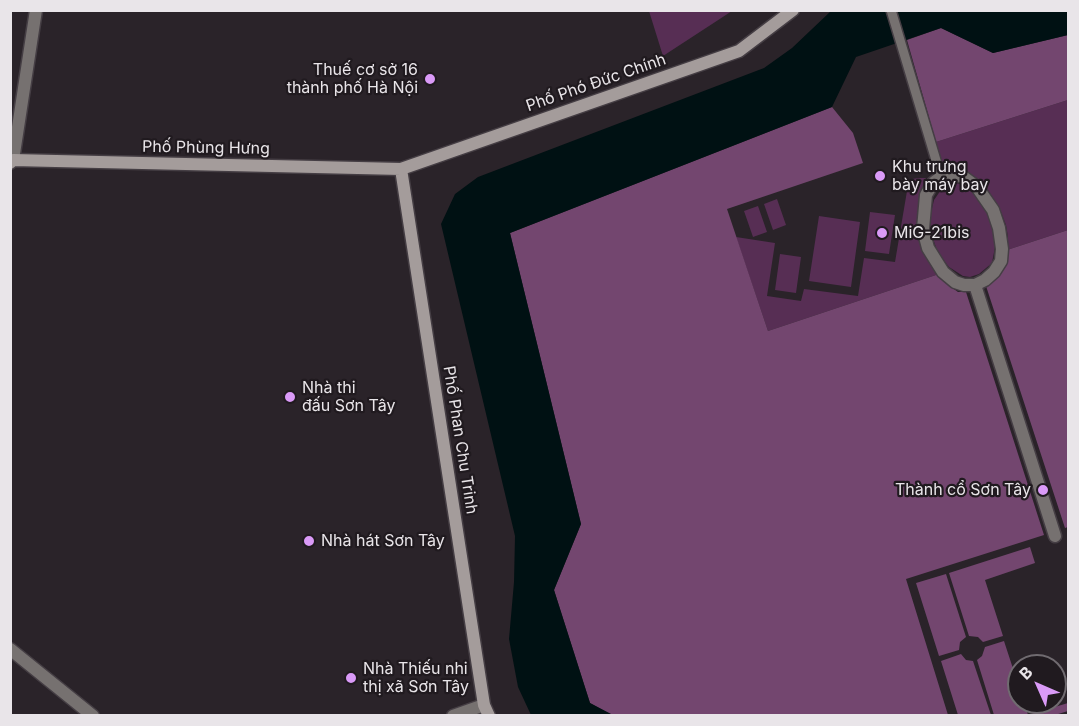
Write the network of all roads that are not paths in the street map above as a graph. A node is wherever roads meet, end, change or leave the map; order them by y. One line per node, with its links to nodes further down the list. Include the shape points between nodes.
1 (36, 10): 4 (street)
2 (793, 10): 5 (main road, Phố Phó Đức Chính, via 739,51)
3 (891, 10): 6 (lane)
4 (12, 162): 5 (main road, Phố Phùng Hưng)
5 (401, 169): 10 (main road, Phố Phan Chu Trinh)
6 (941, 177): 7 (street, via 926,195 923,229 928,248 948,277 964,285); 7 (street, via 962,176 977,187 998,219 1000,261 994,272)
7 (975, 285): 8 (street)
8 (1055, 536)
9 (10, 648): 11 (street)
10 (487, 710): 12 (street)
11 (93, 716)
12 (453, 716)

